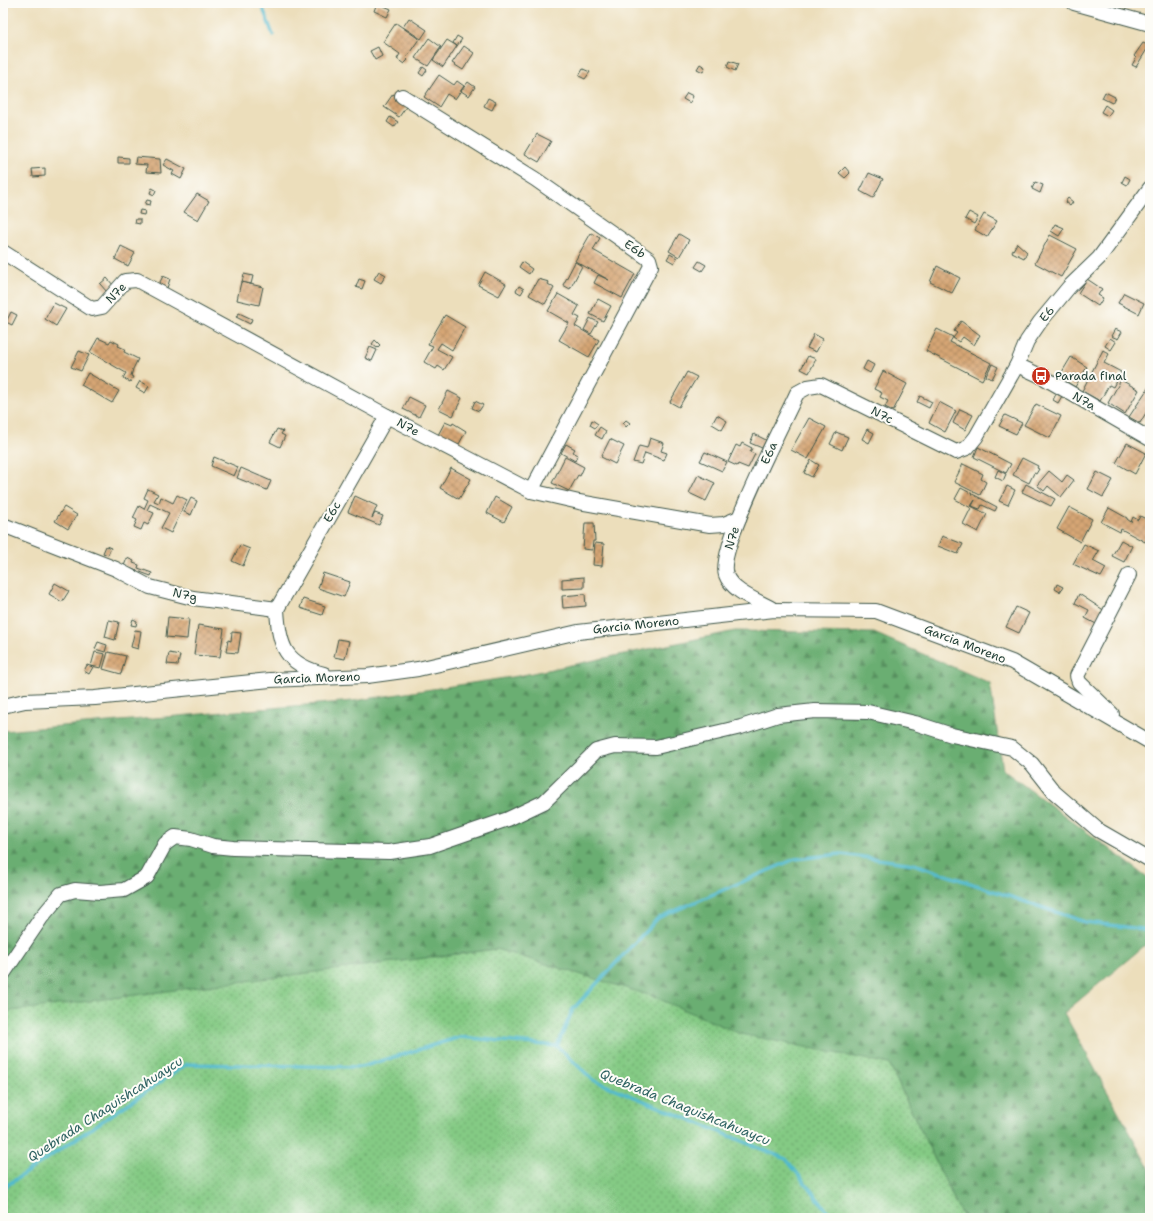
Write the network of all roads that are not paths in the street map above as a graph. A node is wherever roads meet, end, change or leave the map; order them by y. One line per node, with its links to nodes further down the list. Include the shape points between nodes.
1 (1074, 3): 2 (street)
2 (1150, 24)
3 (402, 96): 11 (street, E6b, via 534,179 649,259 651,266)
4 (1150, 188): 6 (street, E6, via 1099,258 1069,286 1040,322 1027,342)
5 (3, 252): 8 (street, N7e, via 92,309 102,307 126,281 137,280)
6 (1017, 365): 9 (street, N7a, via 1041,376); 10 (street, E6, via 976,437)
7 (802, 389): 10 (street, N7c, via 814,385 832,389 956,452); 12 (street, E6a, via 797,393)
8 (387, 416): 11 (street, N7e); 15 (street, E6c)
9 (1150, 439)
10 (961, 452)
11 (531, 491): 12 (street, N7e, via 710,525 724,524)
12 (739, 518): 16 (street, N7e, via 725,561 725,574 730,584)
13 (3, 525): 15 (street, N7g, via 116,569 150,587 193,598)
14 (1129, 575): 19 (street, via 1077,676 1079,682)
15 (277, 609): 17 (street, via 279,634 294,662)
16 (774, 610): 17 (street, Garcia Moreno, via 578,632 418,669); 19 (street, Garcia Moreno, via 876,611 1012,662)
17 (337, 678): 18 (street, Garcia Moreno, via 270,680 95,698 25,701)
18 (3, 706)
19 (1120, 724): 20 (street, Garcia Moreno)
20 (1150, 742)
21 (1150, 860): 22 (street, via 1098,830 1054,792 1032,764 1012,748 868,712 816,711 778,715 741,728 656,747 615,746 596,751 544,802 508,819 430,846 389,852 233,848 175,837 165,844 147,877 124,890 75,890 61,894 41,918)
22 (3, 974)

